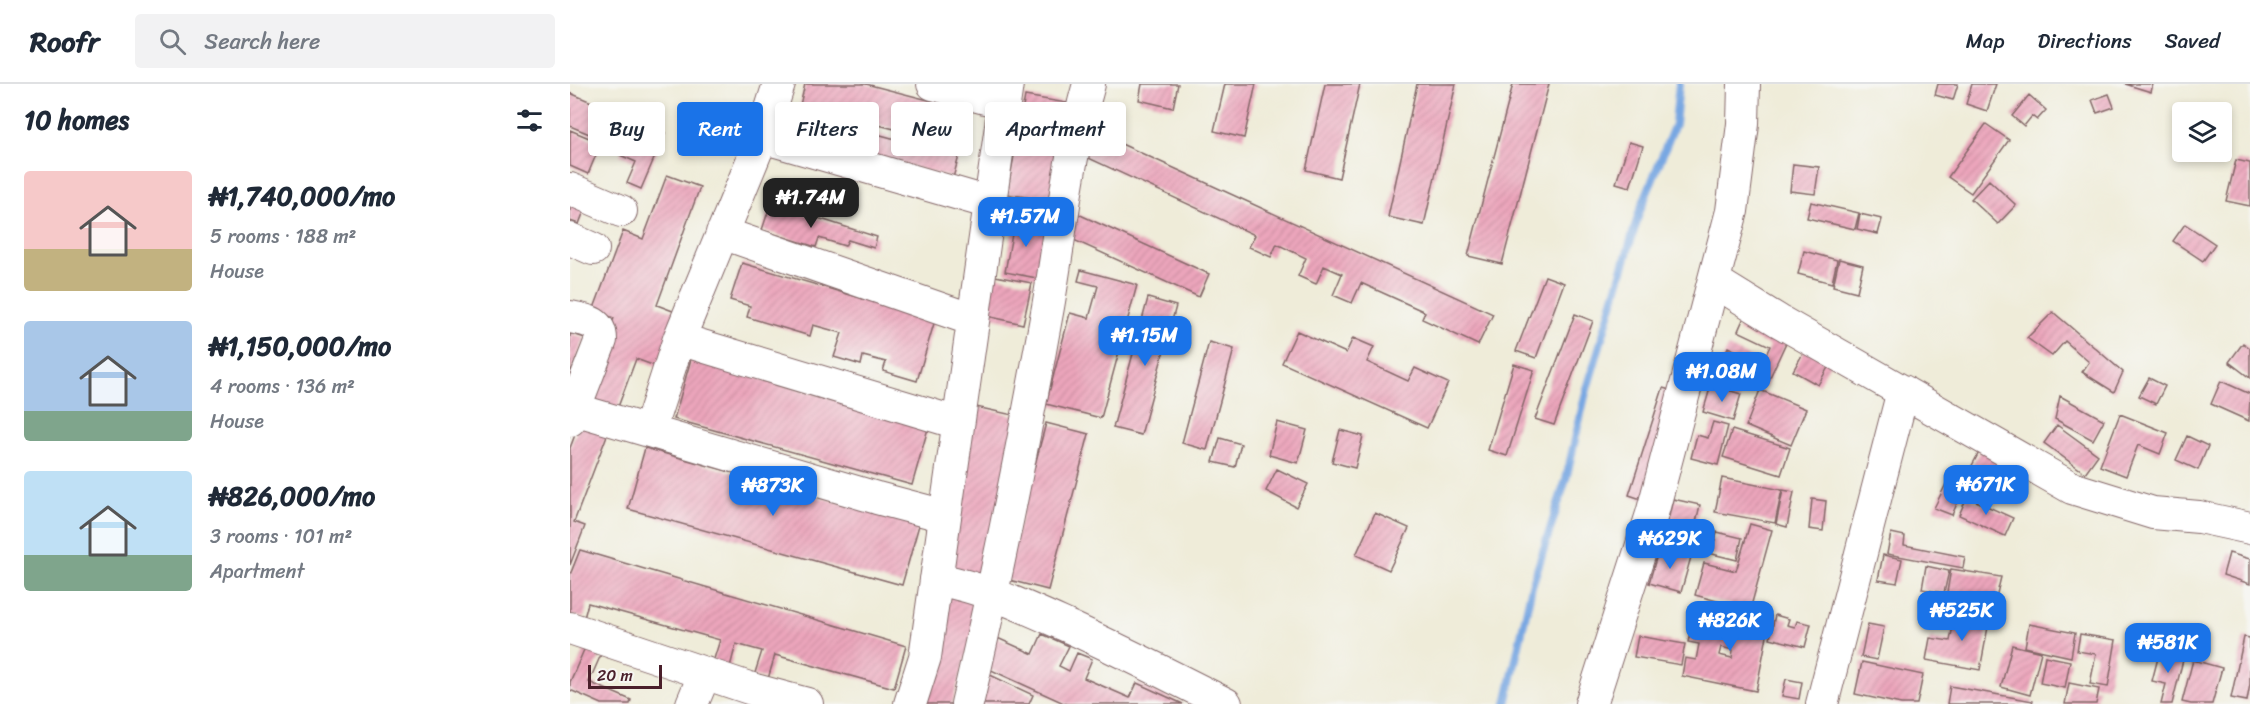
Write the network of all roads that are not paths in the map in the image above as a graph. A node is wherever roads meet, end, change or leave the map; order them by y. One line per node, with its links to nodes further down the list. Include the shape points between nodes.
1 (779, 84): 6 (street)
2 (933, 84): 5 (street)
3 (1089, 84): 24 (street, via 1077,126 1048,307)
4 (1744, 84): 13 (street, via 1734,201)
5 (1005, 94): 10 (street)
6 (763, 134)
7 (763, 137): 10 (street)
8 (754, 156): 12 (street)
9 (570, 189): 11 (street)
10 (990, 203): 15 (street)
11 (621, 211)
12 (722, 233): 15 (street); 16 (street)
13 (1714, 281): 17 (street); 32 (street, via 1652,514)
14 (570, 317): 18 (street, via 590,321 601,332)
15 (973, 320): 19 (street)
16 (679, 339): 19 (street); 20 (street)
17 (1903, 391): 22 (street, via 2072,488 2153,513 2199,517); 33 (street)
18 (572, 414): 20 (street)
19 (958, 423): 21 (street)
20 (649, 431): 21 (street)
21 (945, 516): 23 (street)
22 (2250, 528)
23 (936, 579): 24 (street); 29 (street, via 925,657)
24 (993, 594): 30 (street); 31 (street, via 1113,647)
25 (570, 628): 26 (street)
26 (705, 673): 27 (street); 28 (street)
27 (692, 704)
28 (807, 704)
29 (910, 704)
30 (968, 704)
31 (1226, 704)
32 (1591, 704)
33 (1822, 704)

